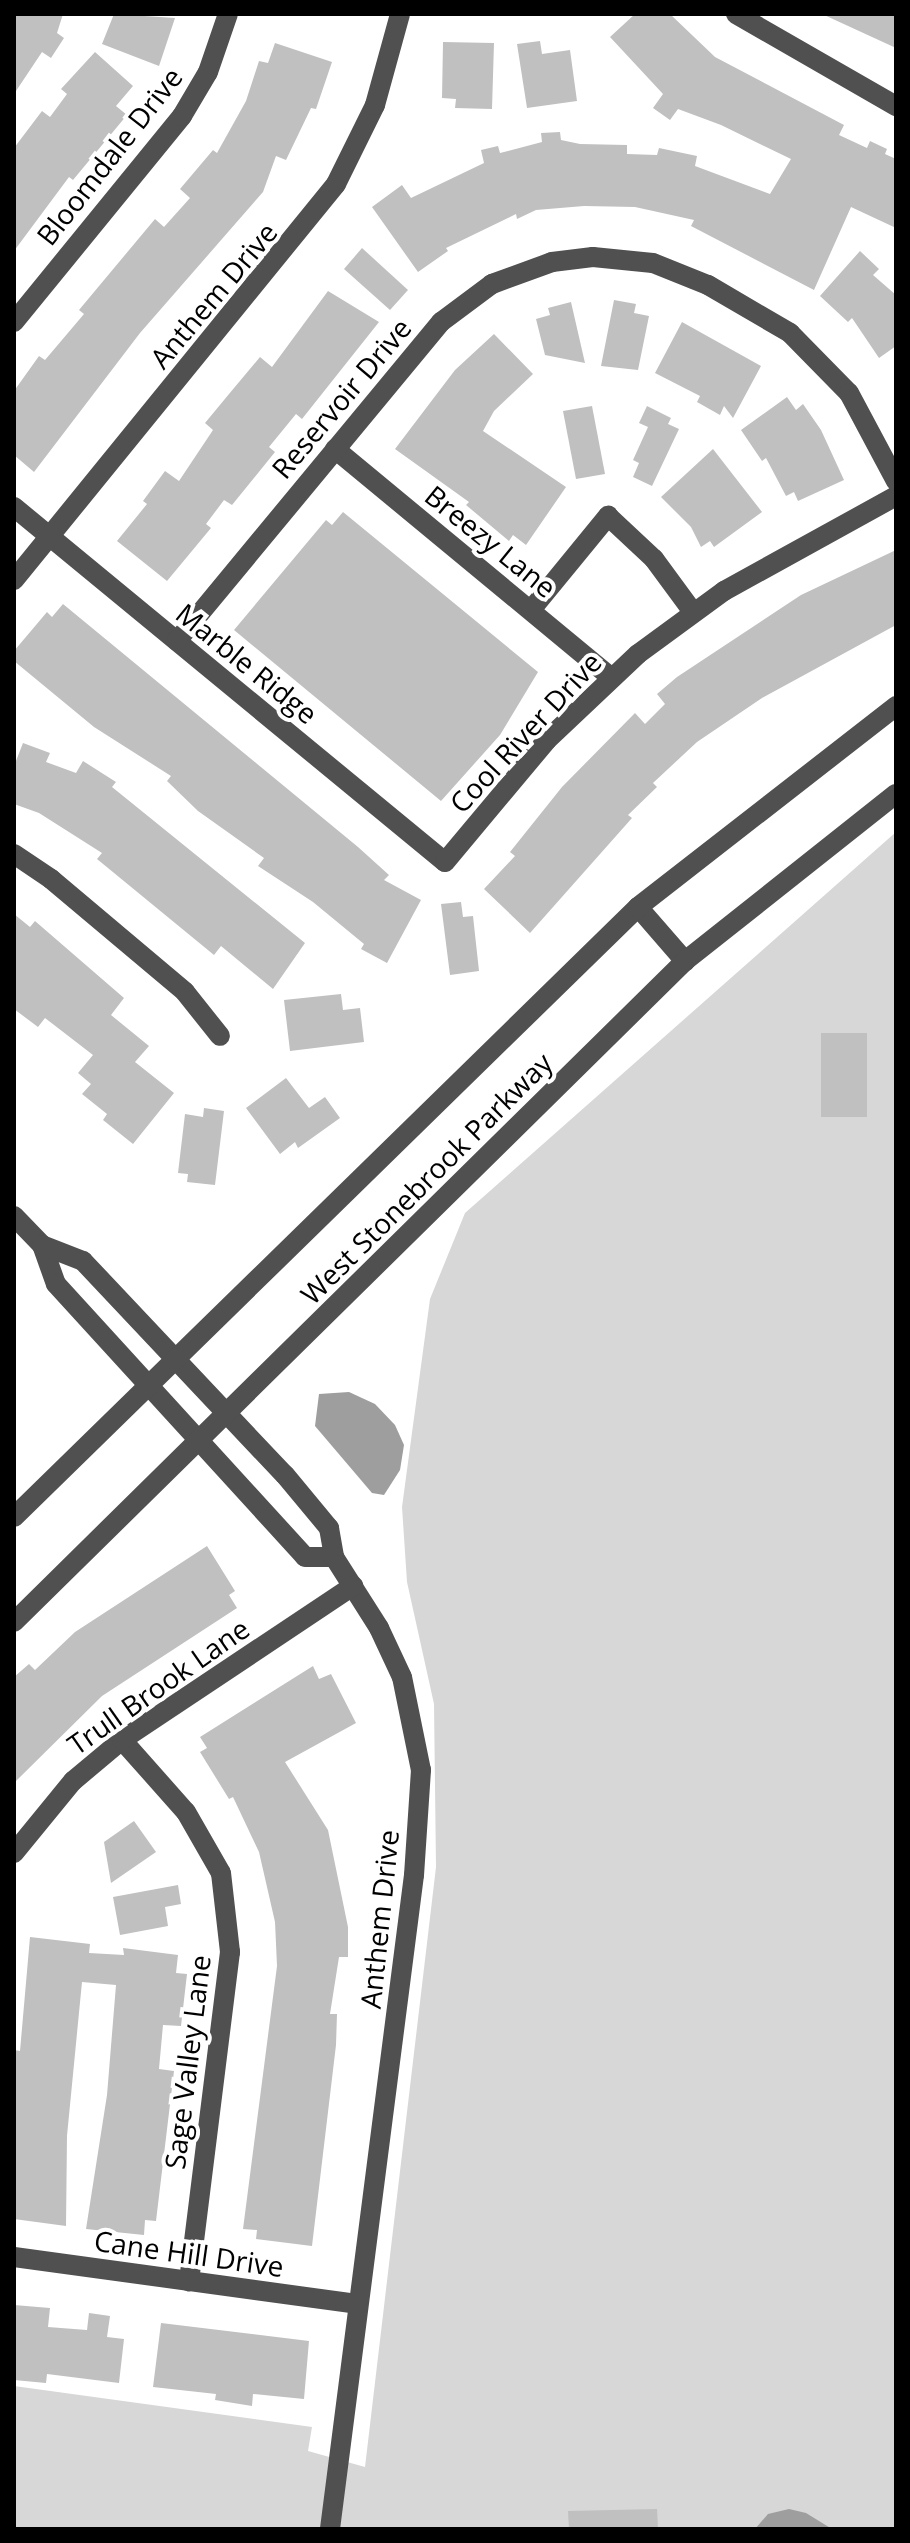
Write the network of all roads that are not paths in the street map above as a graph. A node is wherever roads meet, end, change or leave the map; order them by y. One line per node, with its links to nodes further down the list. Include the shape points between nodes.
1 (228, 14): 5 (street, Bloomdale Drive, via 208,72 182,116)
2 (400, 14): 10 (street, Anthem Drive, via 375,105 336,184)
3 (736, 14): 4 (street)
4 (896, 106)
5 (14, 322)
6 (335, 449): 7 (street, Reservoir Drive, via 441,322 474,295 531,267 593,257 672,269 790,333 849,393); 12 (street, Breezy Lane); 14 (street, Reservoir Drive)
7 (896, 481)
8 (896, 496): 13 (street, Cool River Drive)
9 (14, 507): 10 (street, Marble Ridge)
10 (50, 537): 11 (street, Anthem Drive); 14 (street, Marble Ridge)
11 (14, 580)
12 (531, 610): 13 (street, via 608,516 654,559); 15 (street, Breezy Lane)
13 (693, 612): 15 (street, Cool River Drive)
14 (177, 641): 19 (street, Marble Ridge)
15 (611, 677): 19 (street, Cool River Drive, via 547,740)
16 (896, 706): 20 (street, West Stonebrook Parkway)
17 (896, 794): 21 (street, West Stonebrook Parkway)
18 (14, 854): 22 (street, via 185,992)
19 (445, 862)
20 (638, 907): 21 (street); 25 (street, West Stonebrook Parkway)
21 (685, 961): 27 (street, West Stonebrook Parkway)
22 (220, 1036)
23 (14, 1216): 24 (street, Anthem Drive)
24 (42, 1245): 25 (street, Anthem Drive, via 83,1261); 26 (street, Anthem Drive, via 56,1284)
25 (174, 1359): 26 (street, West Stonebrook Parkway); 27 (street, Anthem Drive)
26 (149, 1384): 28 (street, Anthem Drive); 29 (street, West Stonebrook Parkway)
27 (226, 1416): 28 (street, West Stonebrook Parkway); 30 (street, Anthem Drive, via 329,1528)
28 (200, 1440): 30 (street, Anthem Drive, via 305,1557); 32 (street, West Stonebrook Parkway)
29 (14, 1517)
30 (334, 1557): 31 (street, Anthem Drive)
31 (353, 1586): 33 (street, Trull Brook Lane); 37 (street, Anthem Drive, via 402,1677 421,1770 414,1875)
32 (14, 1622)
33 (122, 1740): 34 (street, Trull Brook Lane, via 73,1781); 36 (street, Sage Valley Lane, via 186,1812 221,1873 230,1952)
34 (14, 1853)
35 (14, 2257): 36 (street, Cane Hill Drive)
36 (189, 2281): 37 (street, Cane Hill Drive)
37 (357, 2304): 38 (street, Anthem Drive)
38 (330, 2529)

